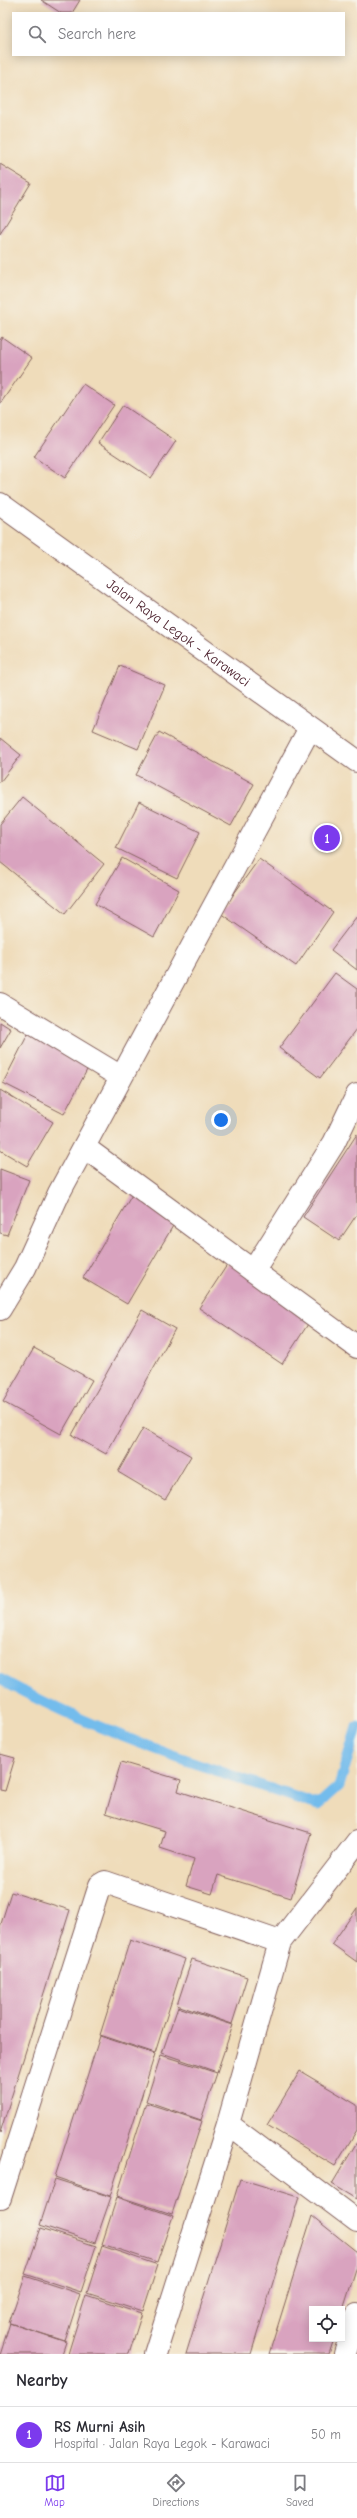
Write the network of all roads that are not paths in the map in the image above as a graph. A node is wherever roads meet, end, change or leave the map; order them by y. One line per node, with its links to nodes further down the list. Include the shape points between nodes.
1 (0, 504): 2 (street, Jalan Raya Legok - Karawaci)
2 (310, 728): 3 (street, Jalan Raya Legok - Karawaci); 5 (street)
3 (357, 761)
4 (0, 1004): 5 (street)
5 (121, 1077): 7 (street)
6 (357, 1094): 8 (street, via 334,1143)
7 (84, 1147): 8 (street); 9 (street, via 59,1193 25,1268)
8 (253, 1271): 10 (street)
9 (0, 1309)
10 (357, 1347)
11 (357, 1842): 12 (street)
12 (280, 1942): 13 (street); 14 (street, via 105,1882 100,1885)
13 (228, 2124): 15 (street); 17 (street)
14 (0, 2198)
15 (357, 2220)
16 (357, 2315): 18 (street)
17 (155, 2354)
18 (345, 2354)

